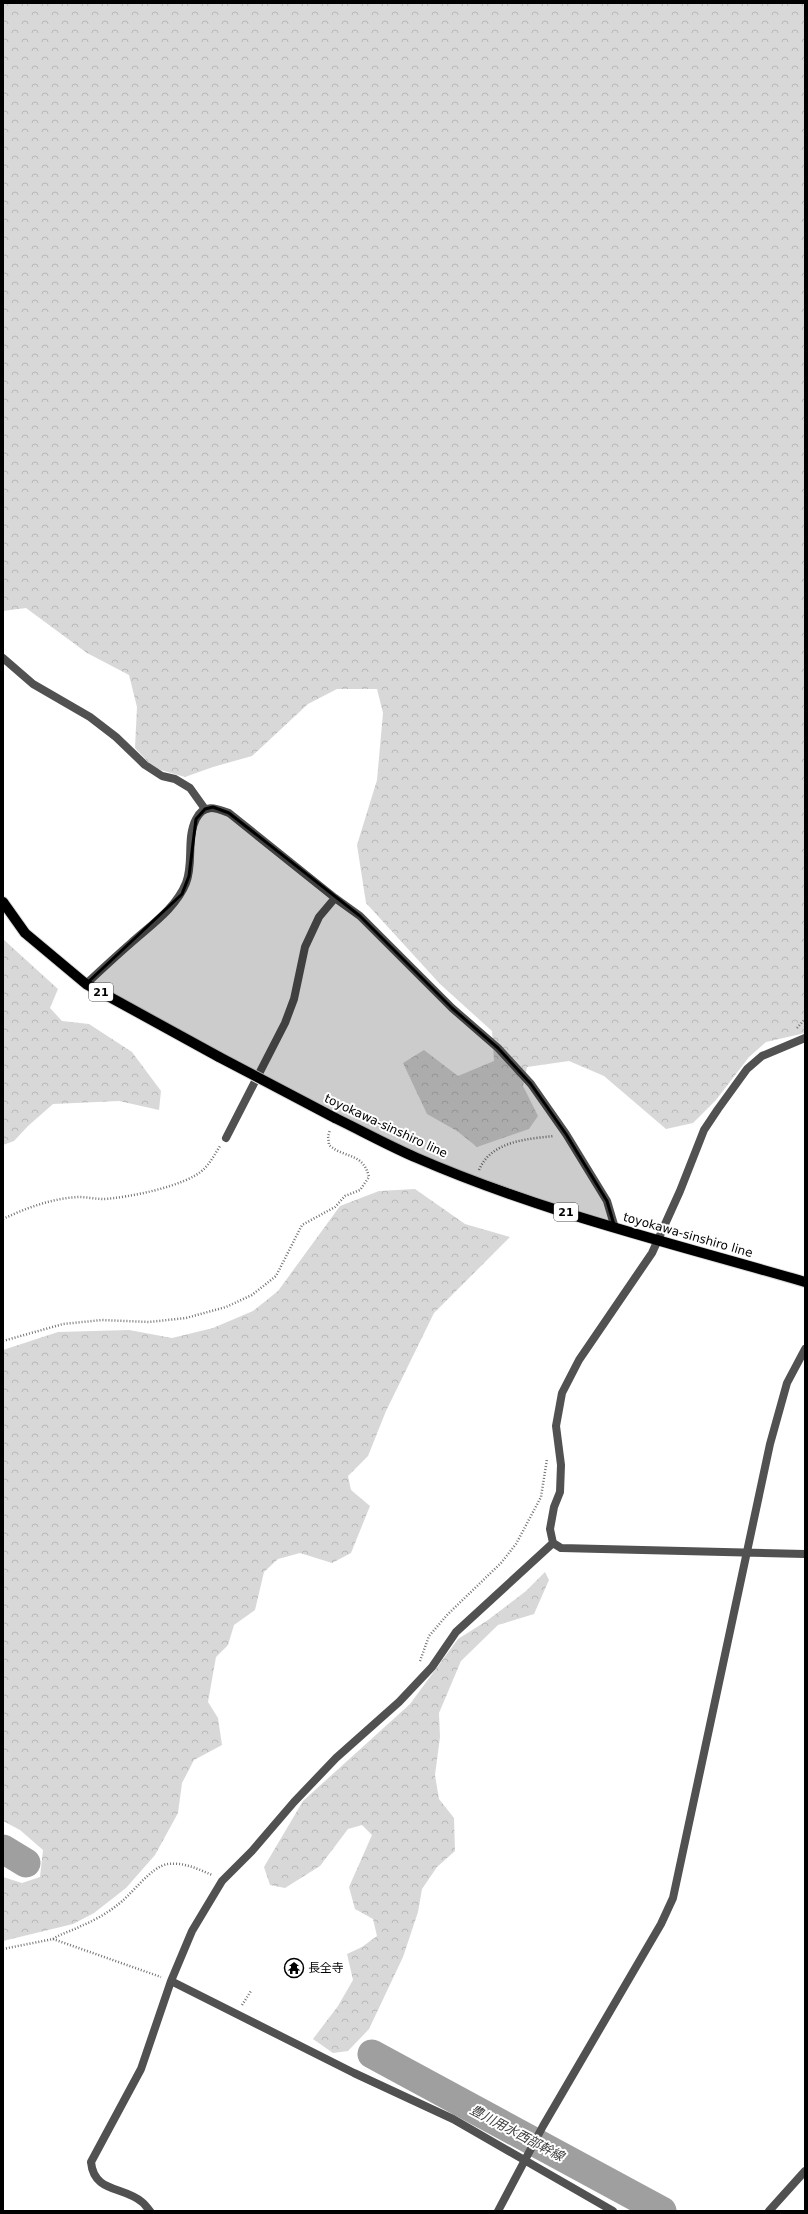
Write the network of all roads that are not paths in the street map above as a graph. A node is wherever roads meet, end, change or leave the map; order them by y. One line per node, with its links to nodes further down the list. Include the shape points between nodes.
1 (3, 658): 2 (street, via 34,684 90,717 116,737 145,765 162,776 175,779 190,788)
2 (205, 808): 3 (street, via 213,807 229,813); 5 (street, via 196,820 192,834 189,876 182,894 166,912)
3 (335, 898): 7 (street, via 319,917 305,947 294,999 285,1023); 8 (street, via 360,916 452,1008 498,1048 531,1084 566,1134 607,1201)
4 (3, 902): 5 (main road, toyokawa-sinshiro line / 21, via 25,933)
5 (86, 984): 8 (main road, toyokawa-sinshiro line / 21, bridge, via 335,1118 417,1158)
6 (805, 1038): 9 (street, via 762,1056 747,1069 704,1130)
7 (226, 1138)
8 (615, 1228): 9 (main road, toyokawa-sinshiro line / 21)
9 (659, 1239): 10 (main road, toyokawa-sinshiro line / 21); 12 (street, via 579,1360 562,1393 556,1426 561,1465 560,1492 550,1529)
10 (805, 1282)
11 (805, 1349): 13 (street, via 780,1402)
12 (553, 1543): 13 (street, via 561,1548); 15 (street, via 456,1632 416,1684 336,1758 222,1881 192,1931)
13 (747, 1552): 14 (street); 16 (street, via 673,1898 661,1924)
14 (805, 1554)
15 (171, 1981): 16 (street); 18 (street, via 141,2068 91,2162 92,2172 102,2184 141,2201)
16 (527, 2157): 19 (street); 20 (street)
17 (805, 2170): 21 (street)
18 (150, 2211)
19 (498, 2211)
20 (613, 2211)
21 (768, 2211)

